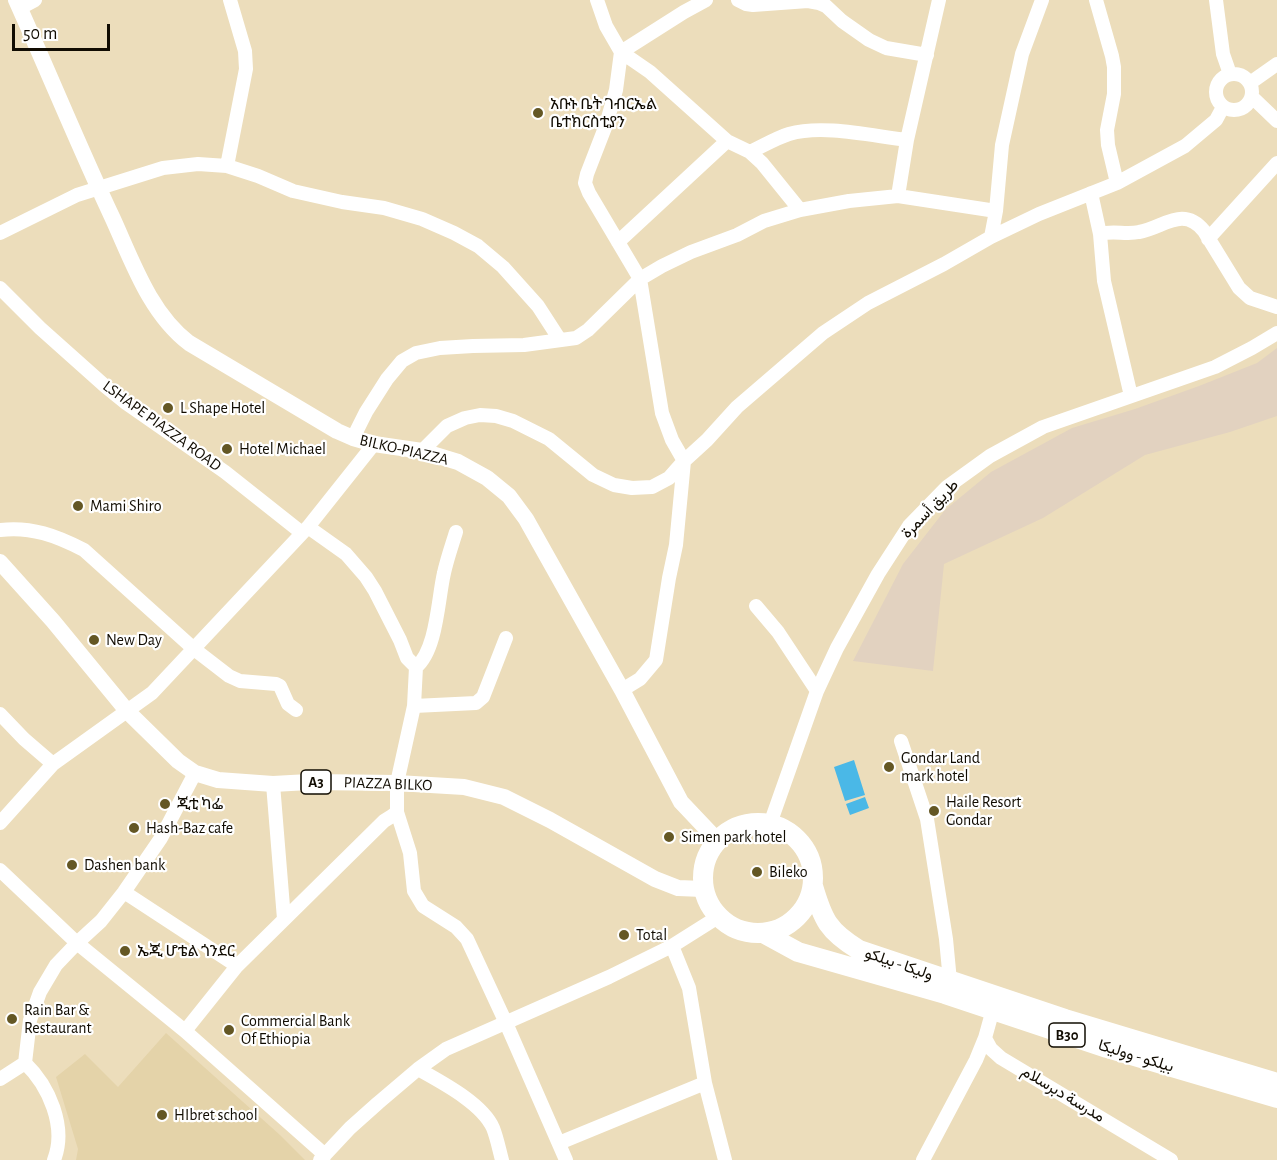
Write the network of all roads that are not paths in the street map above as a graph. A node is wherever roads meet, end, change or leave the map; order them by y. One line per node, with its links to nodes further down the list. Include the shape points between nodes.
1 (35, 0): 10 (street)
2 (230, 0): 24 (street, via 246,69)
3 (597, 0): 12 (street)
4 (706, 0): 11 (street)
5 (738, 0): 13 (street, via 753,5 819,3 869,40 886,48)
6 (939, 0): 13 (street)
7 (1042, 0): 30 (street, via 1022,54 1002,145)
8 (1096, 0): 25 (street, via 1114,67 1107,130)
9 (1216, 0): 15 (street, via 1223,54)
10 (18, 4): 26 (main road, BILKO-PIAZZA)
11 (685, 6): 12 (street)
12 (621, 52): 21 (street, via 650,72); 35 (street, via 616,90 585,183)
13 (927, 55): 20 (street)
14 (1277, 64): 16 (street)
15 (1230, 74): 16 (street, via 1242,75); 18 (street, via 1216,88)
16 (1250, 83): 17 (street)
17 (1252, 97): 18 (street, via 1243,108); 19 (street)
18 (1223, 107): 25 (street, via 1216,120 1185,146)
19 (1277, 121)
20 (907, 140): 22 (street, via 811,130 788,134); 28 (street)
21 (727, 141): 22 (street); 35 (street)
22 (750, 152): 29 (street)
23 (1277, 163): 34 (street)
24 (228, 166): 26 (street, via 163,168); 40 (street, via 293,191 384,208 454,232 503,267 538,306)
25 (1117, 183): 27 (street)
26 (98, 188): 31 (street); 42 (main road, BILKO-PIAZZA, via 146,291 177,334)
27 (1091, 193): 32 (street); 33 (street)
28 (898, 196): 29 (street); 30 (street)
29 (800, 210): 36 (street, via 691,252)
30 (996, 210): 33 (street)
31 (0, 233)
32 (1100, 234): 34 (street, via 1140,232 1178,218 1199,224); 41 (street, via 1104,281)
33 (991, 237): 45 (street, via 868,303 823,333 737,406)
34 (1208, 238): 38 (street, via 1239,288 1250,298)
35 (618, 242): 36 (street)
36 (640, 279): 40 (street, via 588,330 576,338); 45 (street, via 662,413)
37 (0, 288): 47 (street, LSHAPE PIAZZA ROAD, via 126,403)
38 (1277, 307)
39 (1277, 333): 41 (street, طريق أسمرة, via 1215,367)
40 (560, 340): 42 (street, via 416,353 402,361 387,379)
41 (1131, 396): 55 (street, طريق أسمرة, via 1043,427 990,456 947,487 909,526 878,573)
42 (353, 438): 43 (main road, BILKO-PIAZZA)
43 (374, 444): 44 (main road, BILKO-PIAZZA); 47 (street)
44 (422, 451): 45 (street, via 447,426 480,415 513,421 549,439 593,475 614,485 632,489 652,487 669,478); 54 (main road, BILKO-PIAZZA, via 458,462 509,495)
45 (684, 461): 54 (street, via 676,545 656,660 640,678)
46 (0, 530): 52 (street, via 41,532 84,550)
47 (305, 530): 52 (street); 53 (street, LSHAPE PIAZZA ROAD, via 346,554 366,577 407,658)
48 (456, 532): 53 (street, via 428,649 423,662)
49 (0, 562): 58 (main road, PIAZZA BILKO / A3)
50 (756, 606): 55 (street)
51 (506, 638): 56 (street, via 483,697 476,703)
52 (194, 649): 57 (street, via 234,679 280,686 288,704); 58 (street, via 152,693)
53 (416, 667): 56 (street)
54 (621, 690): 68 (main road, BILKO-PIAZZA, via 681,802)
55 (817, 691): 67 (street, طريق أسمرة)
56 (414, 706): 64 (street)
57 (296, 710)
58 (127, 711): 61 (street); 62 (main road, PIAZZA BILKO / A3)
59 (0, 714): 61 (street)
60 (901, 741): 79 (street, via 927,819 946,939)
61 (53, 764): 66 (street)
62 (195, 773): 63 (main road, PIAZZA BILKO / A3, via 218,780); 72 (street, via 161,838)
63 (273, 783): 64 (main road, PIAZZA BILKO / A3); 74 (street)
64 (397, 783): 65 (street); 71 (main road, PIAZZA BILKO / A3, via 464,787 504,797 655,879 678,888)
65 (397, 812): 74 (street); 81 (street, via 410,853 414,891 423,906 467,939)
66 (0, 823)
67 (770, 824): 68 (highway, via 737,827); 70 (highway, via 786,830 808,854)
68 (717, 840): 71 (highway, via 705,860)
69 (0, 870): 76 (street)
70 (813, 886): 75 (highway, via 797,918); 79 (highway, وليكا - بيلكو / B30, via 820,910 845,942)
71 (703, 889): 73 (highway)
72 (124, 892): 76 (street); 78 (street)
73 (718, 917): 75 (highway, via 731,928); 77 (street)
74 (284, 919): 78 (street)
75 (765, 934): 79 (highway, بيلكو - ووليكا / B30, via 798,952)
76 (77, 943): 82 (street); 84 (street, via 56,965 40,992 30,1020)
77 (672, 946): 81 (street); 87 (street, via 689,988)
78 (237, 966): 82 (street)
79 (947, 987): 80 (highway, بيلكو - ووليكا / B30)
80 (995, 1004): 83 (street); 88 (highway, B30, via 1065,1019); 89 (highway, بيلكو - ووليكا / B30, via 1107,1047)
81 (506, 1023): 85 (street, via 446,1049); 90 (street)
82 (185, 1031): 91 (street)
83 (985, 1038): 96 (street); 97 (street, مدرسة دبرسلام, via 1001,1058)
84 (25, 1063): 86 (street); 92 (street, via 44,1084 51,1101 58,1126)
85 (418, 1069): 91 (street); 93 (street, via 480,1110 492,1126)
86 (0, 1079)
87 (705, 1083): 90 (street); 95 (street)
88 (1277, 1083)
89 (1277, 1098)
90 (559, 1143): 94 (street)
91 (322, 1157)
92 (54, 1160)
93 (501, 1160)
94 (566, 1160)
95 (725, 1160)
96 (923, 1160)
97 (1171, 1160)

